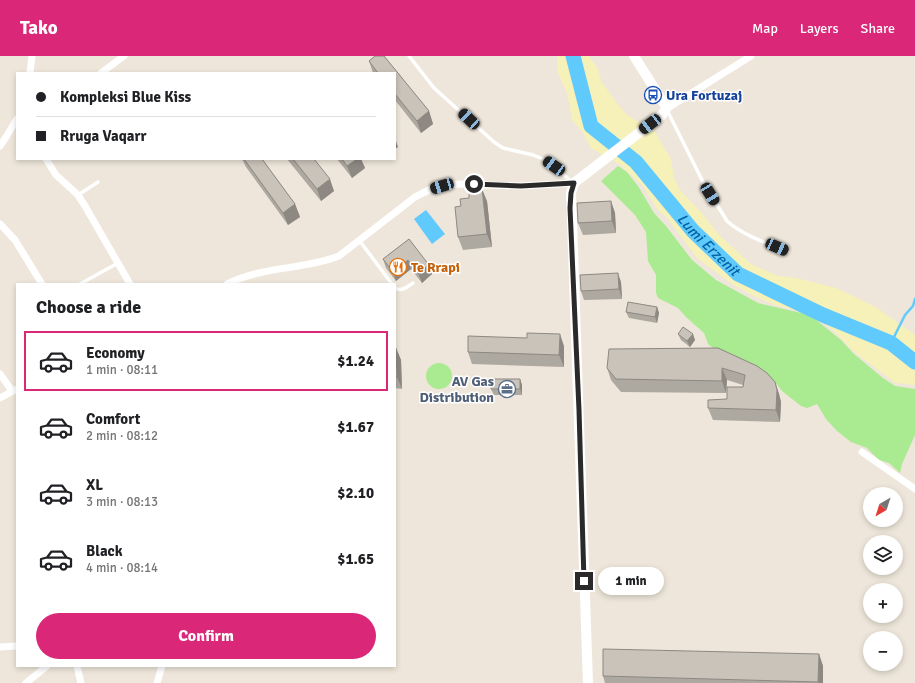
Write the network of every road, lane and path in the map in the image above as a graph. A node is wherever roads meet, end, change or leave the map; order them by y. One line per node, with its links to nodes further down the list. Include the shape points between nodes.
1 (32, 56): 6 (street)
2 (124, 56): 7 (street)
3 (409, 56): 13 (lane, via 434,88 494,142 503,148 544,159)
4 (634, 56): 8 (main road, via 665,105)
5 (751, 56): 8 (street)
6 (30, 72)
7 (102, 72)
8 (664, 112): 13 (main road); 17 (lane, via 727,221 743,232)
9 (16, 121): 10 (street)
10 (0, 146)
11 (47, 160): 14 (street, via 56,175)
12 (98, 182): 14 (lane)
13 (574, 183): 16 (street, via 442,186 415,197); 39 (main road, via 570,208)
14 (78, 195): 18 (street)
15 (0, 224): 19 (street, via 16,240)
16 (359, 240): 22 (street, via 339,256 328,260 260,272); 23 (lane)
17 (788, 252)
18 (118, 263): 20 (lane); 21 (street)
19 (41, 283)
20 (82, 283)
21 (129, 283)
22 (229, 283)
23 (391, 283)
24 (413, 283): 25 (lane, via 403,290)
25 (396, 288)
26 (0, 374): 27 (street)
27 (15, 390): 28 (street)
28 (0, 398)
29 (862, 452): 30 (street)
30 (915, 489)
31 (16, 646): 32 (street)
32 (0, 647)
33 (46, 667): 36 (street)
34 (77, 667): 37 (street)
35 (162, 667): 38 (street)
36 (26, 683)
37 (81, 683)
38 (157, 683)
39 (588, 683)

